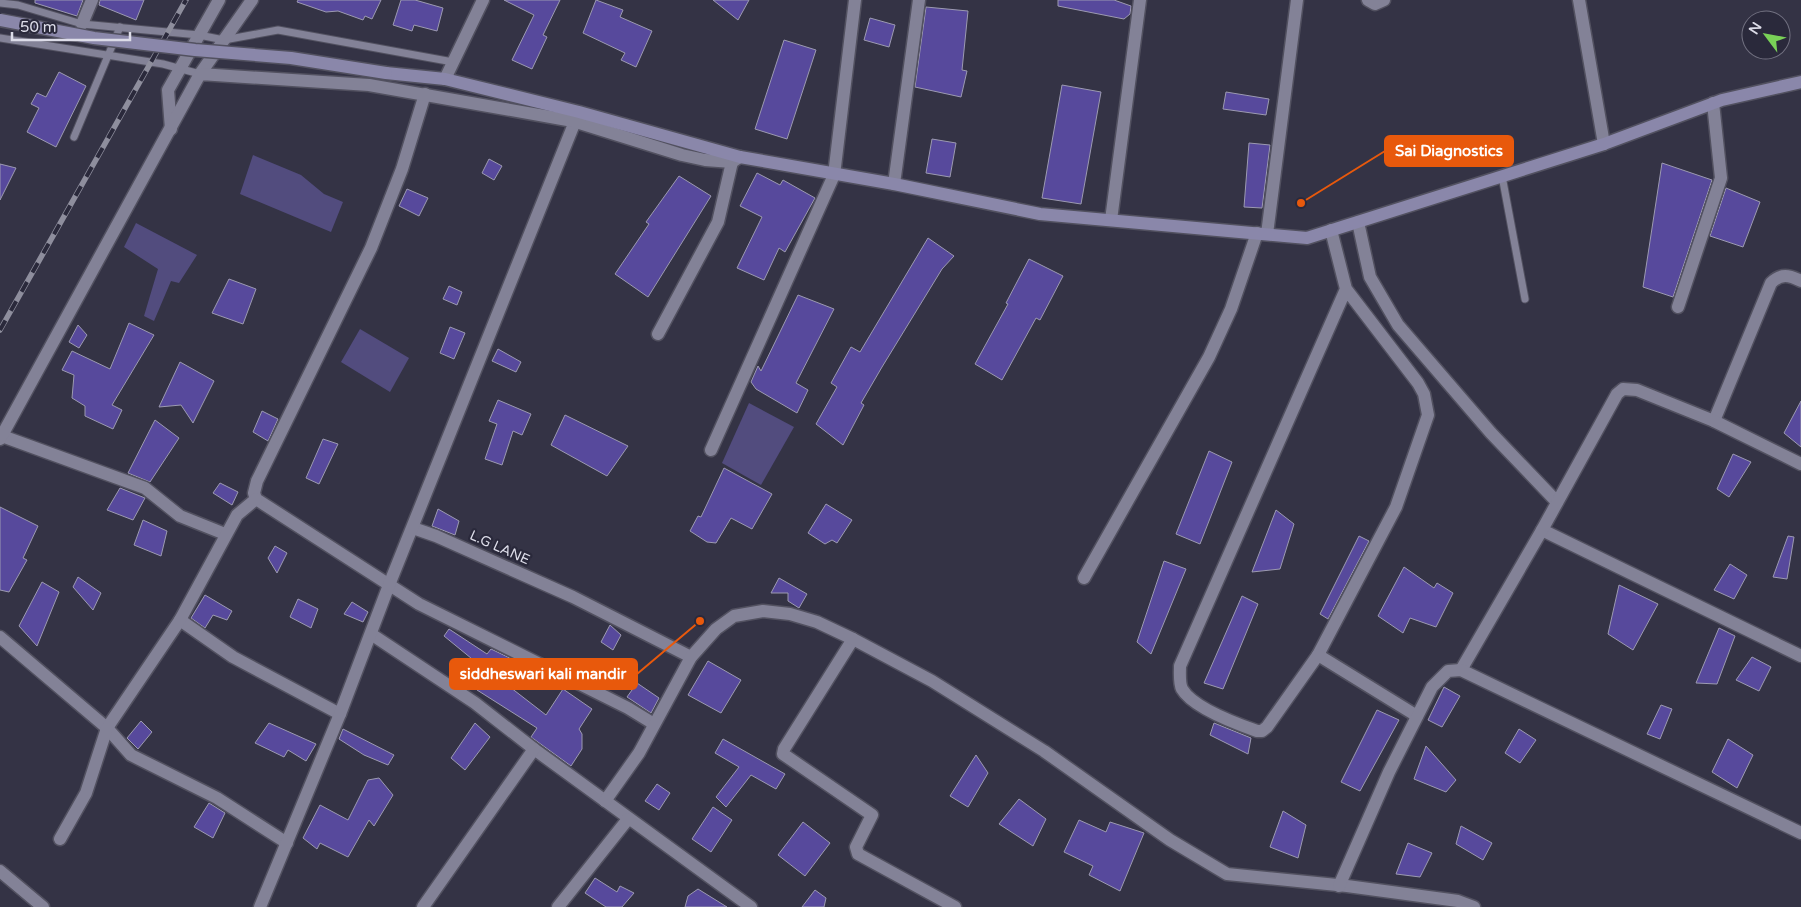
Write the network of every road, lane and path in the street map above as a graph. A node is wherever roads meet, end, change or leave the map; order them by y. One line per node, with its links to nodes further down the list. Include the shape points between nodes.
1 (92, 0): 14 (street)
2 (219, 0): 16 (street)
3 (252, 0): 18 (street)
4 (483, 0): 20 (street)
5 (855, 0): 32 (street)
6 (919, 0): 34 (street)
7 (1140, 0): 35 (street)
8 (1297, 0): 38 (street)
9 (1368, 0): 10 (street, via 1375,4)
10 (1384, 0)
11 (1579, 0): 30 (street)
12 (0, 3): 14 (lane, via 18,4)
13 (0, 20): 23 (main road, bridge, via 94,38 291,58)
14 (82, 24): 15 (lane)
15 (120, 27): 16 (lane); 19 (lane)
16 (199, 35): 18 (lane); 21 (street)
17 (0, 38): 19 (lane)
18 (224, 40): 20 (lane, via 278,30); 22 (street)
19 (108, 57): 21 (lane); 29 (lane)
20 (453, 62): 23 (street)
21 (181, 68): 22 (lane); 28 (street, via 168,90)
22 (200, 74): 25 (street, via 369,85); 28 (street)
23 (445, 79): 27 (main road)
24 (1799, 79): 26 (main road)
25 (425, 94): 27 (street); 48 (street, via 402,169 371,248 257,481)
26 (1713, 103): 30 (main road); 42 (street, via 1721,178)
27 (576, 117): 31 (main road); 50 (street)
28 (171, 129): 45 (street)
29 (74, 137)
30 (1604, 144): 33 (main road)
31 (736, 160): 32 (main road); 43 (street, via 718,222)
32 (834, 175): 34 (main road); 46 (street)
33 (1502, 176): 36 (main road); 41 (lane)
34 (894, 184): 35 (main road, via 1040,214)
35 (1111, 220): 38 (main road)
36 (1358, 222): 37 (main road); 49 (street, via 1370,277 1398,325 1491,433)
37 (1331, 230): 38 (main road, via 1307,238); 40 (street)
38 (1262, 234): 53 (street, via 1209,357)
39 (1801, 281): 44 (street, via 1784,275 1771,283)
40 (1346, 289): 59 (street, via 1418,383 1428,415 1396,508); 59 (street, via 1180,666 1181,688 1200,706 1262,731)
41 (1525, 299)
42 (1678, 307)
43 (658, 334)
44 (1714, 421): 47 (street); 49 (street, via 1637,390 1623,389 1617,394)
45 (1, 438): 52 (street, via 145,488 180,516)
46 (711, 450)
47 (1801, 464)
48 (256, 499): 52 (street, via 237,515); 54 (street)
49 (1557, 502): 51 (street)
50 (413, 528): 54 (street); 61 (street, L.G LANE, via 573,597)
51 (1542, 530): 60 (street); 62 (street)
52 (226, 534): 55 (street)
53 (1084, 578)
54 (389, 586): 56 (street); 65 (street)
55 (180, 620): 63 (street, via 233,657); 66 (street)
56 (371, 634): 63 (street); 67 (street, via 475,703)
57 (0, 637): 66 (street)
58 (853, 638): 61 (street, via 817,622 764,611 734,616 716,629); 74 (street, via 987,714 1213,868 1246,878); 81 (street, via 783,754 872,815 856,847 858,854)
59 (1318, 655): 64 (street)
60 (1801, 656)
61 (691, 657): 65 (street)
62 (1461, 670): 64 (street, via 1448,671 1439,677); 70 (street)
63 (340, 714): 72 (street)
64 (1417, 716): 74 (street)
65 (654, 724): 68 (street, via 639,753)
66 (107, 728): 71 (street, via 86,794); 72 (street, via 131,755 218,798)
67 (534, 749): 68 (street); 79 (street)
68 (605, 801): 69 (street)
69 (628, 819): 76 (street); 80 (street)
70 (1801, 833)
71 (60, 839)
72 (287, 843): 78 (street)
73 (0, 871): 77 (street)
74 (1339, 886): 75 (street)
75 (1455, 904): 82 (street)
76 (560, 906)
77 (42, 907)
78 (260, 907)
79 (423, 907)
80 (751, 907)
81 (955, 907)
82 (1474, 907)

